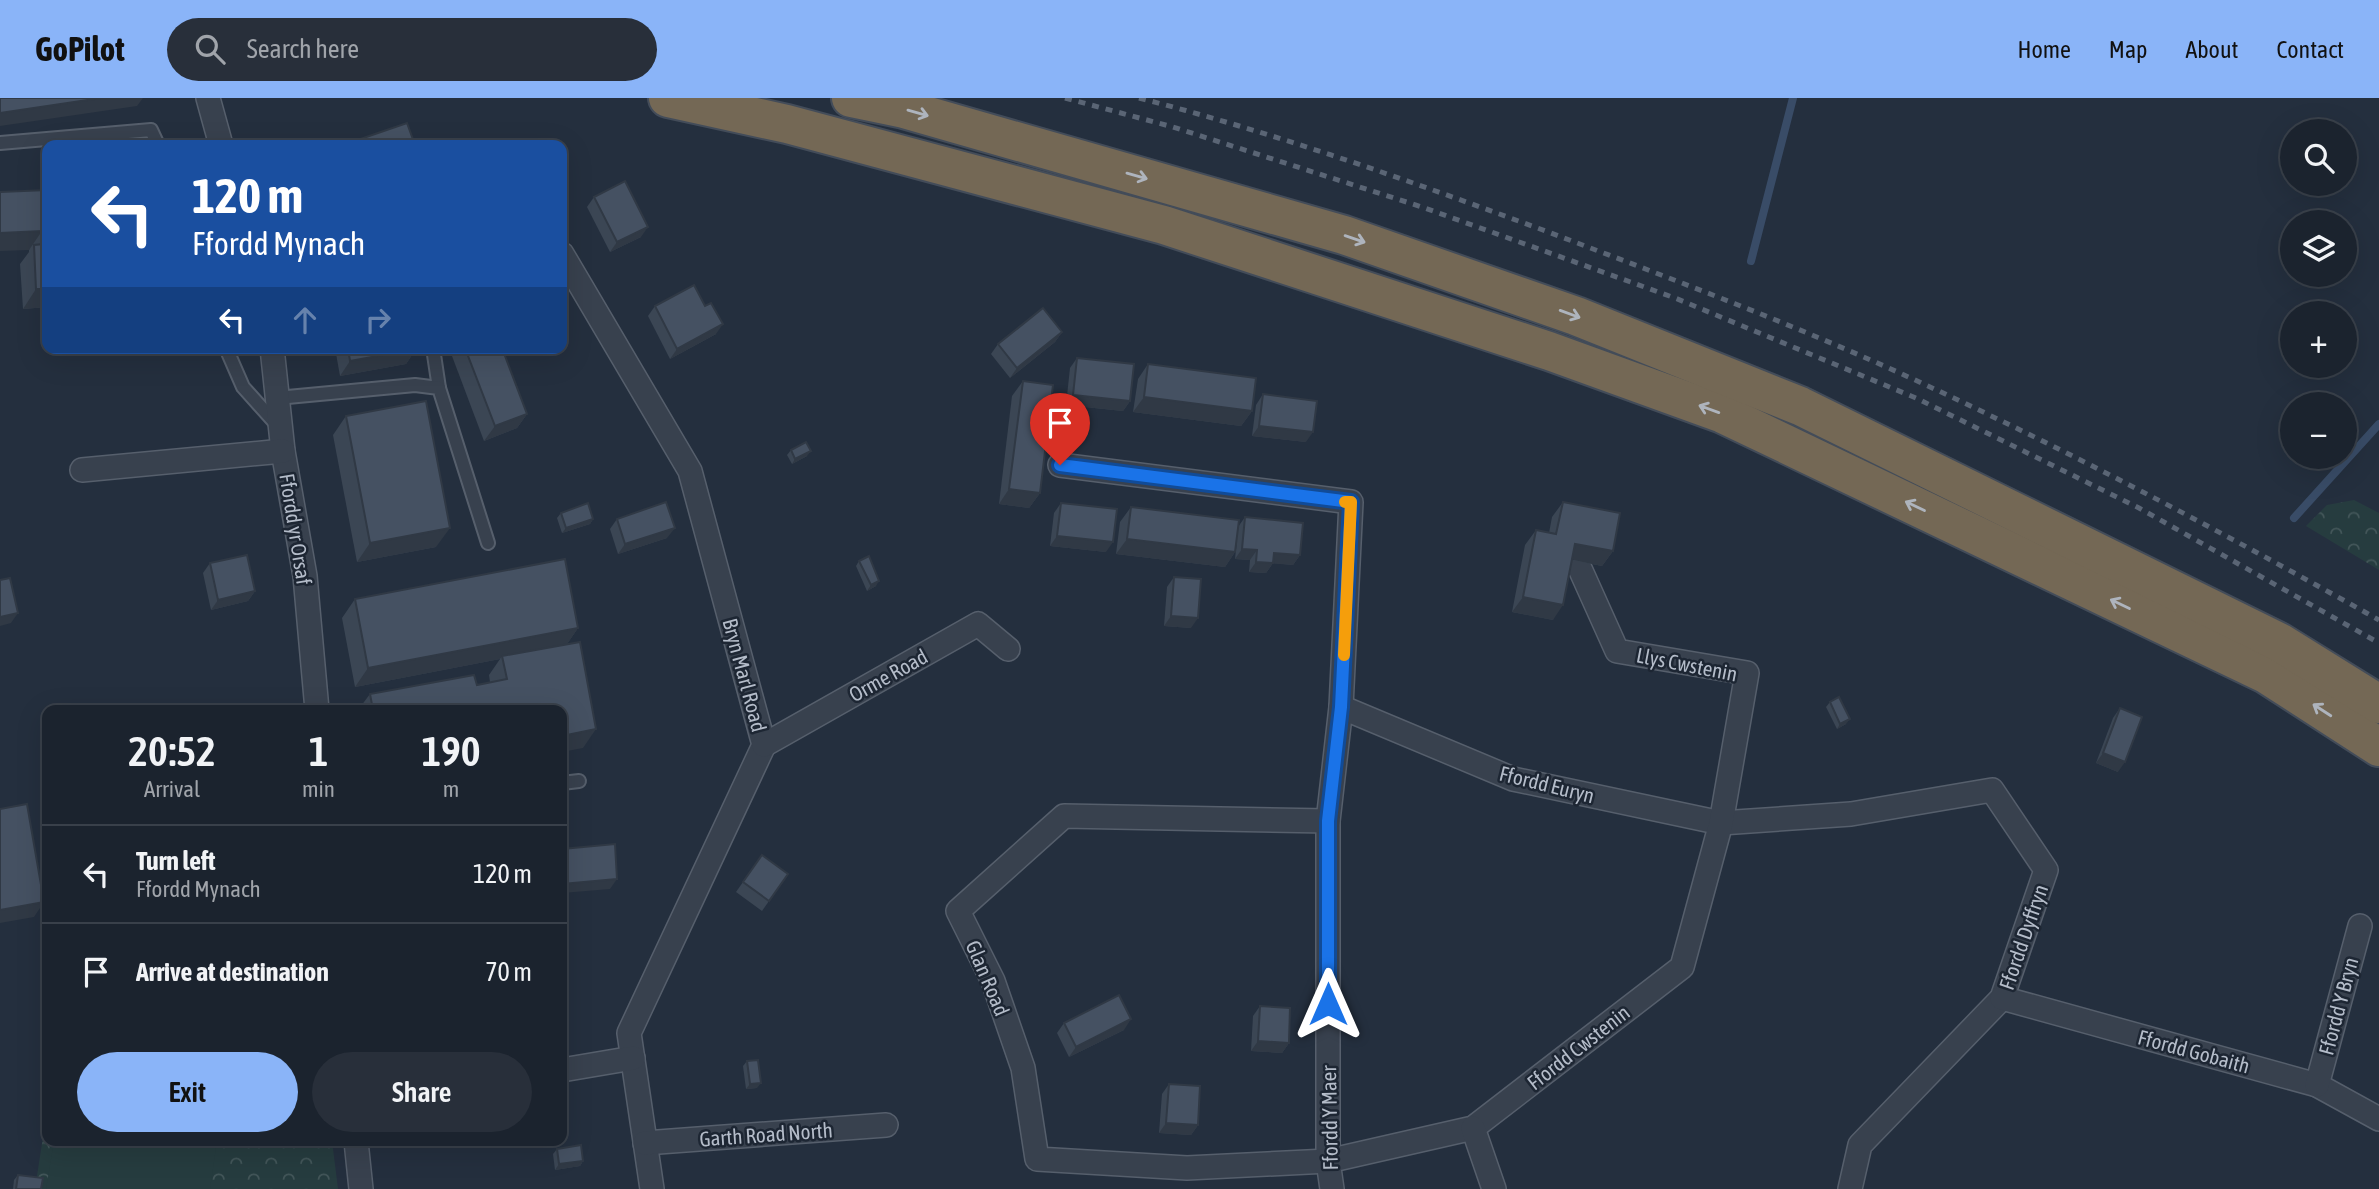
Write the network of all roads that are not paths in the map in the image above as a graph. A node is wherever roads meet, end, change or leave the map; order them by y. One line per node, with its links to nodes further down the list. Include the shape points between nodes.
1 (208, 98): 5 (street)
2 (668, 98): 23 (highway, one-way to 2, via 2266,674 1723,414 1549,351 1164,225 787,124)
3 (851, 98): 19 (highway, one-way to 19, via 1344,235 1576,316 1800,406 2279,642)
4 (156, 140): 6 (lane, via 151,130)
5 (220, 140)
6 (0, 143)
7 (567, 262): 22 (street, Bryn Marl Road, via 690,471)
8 (229, 354): 13 (lane, via 243,387)
9 (273, 354): 12 (street, Ffordd yr Orsaf)
10 (434, 354): 11 (lane)
11 (439, 388): 12 (lane, via 415,385); 16 (lane)
12 (277, 398): 13 (street, Ffordd yr Orsaf)
13 (282, 440): 15 (street); 20 (street, Ffordd yr Orsaf, via 305,576)
14 (1060, 465): 21 (street, Ffordd Y Maer, via 1351,502)
15 (82, 470)
16 (488, 543)
17 (1577, 562): 27 (street, Llys Cwstenin, via 1617,651 1747,673)
18 (1008, 649): 22 (street, Orme Road, via 978,624)
19 (2379, 704)
20 (317, 705)
21 (1341, 707): 26 (street, Ffordd Y Maer); 27 (street, Ffordd Euryn, via 1513,779)
22 (764, 745): 30 (street, Bryn Marl Road, via 629,1033)
23 (2379, 747)
24 (579, 781): 25 (lane)
25 (567, 782)
26 (1328, 821): 38 (street, Ffordd Y Maer); 38 (street, Glan Road, via 1064,816 958,911 993,981 1023,1068 1037,1159 1187,1168)
27 (1721, 823): 29 (street, Ffordd Dyffryn, via 1851,814 1992,790 2046,870); 35 (street, Ffordd Cwstenin, via 1682,967)
28 (2360, 926): 32 (street, Ffordd Y Bryn)
29 (2002, 998): 32 (street, Ffordd Gobaith); 43 (street, Ffordd Dyffryn, via 1860,1145)
30 (633, 1058): 31 (street); 36 (street, Bryn Marl Road)
31 (567, 1069)
32 (2317, 1085): 33 (street, Ffordd Gobaith)
33 (2379, 1119)
34 (886, 1125): 36 (street, Garth Road North)
35 (1474, 1128): 38 (street, Ffordd Cwstenin); 42 (street)
36 (646, 1143): 40 (street, Bryn Marl Road)
37 (357, 1146): 39 (street)
38 (1328, 1161): 41 (street, Ffordd Y Maer)
39 (361, 1189)
40 (652, 1189)
41 (1332, 1189)
42 (1494, 1189)
43 (1850, 1189)

